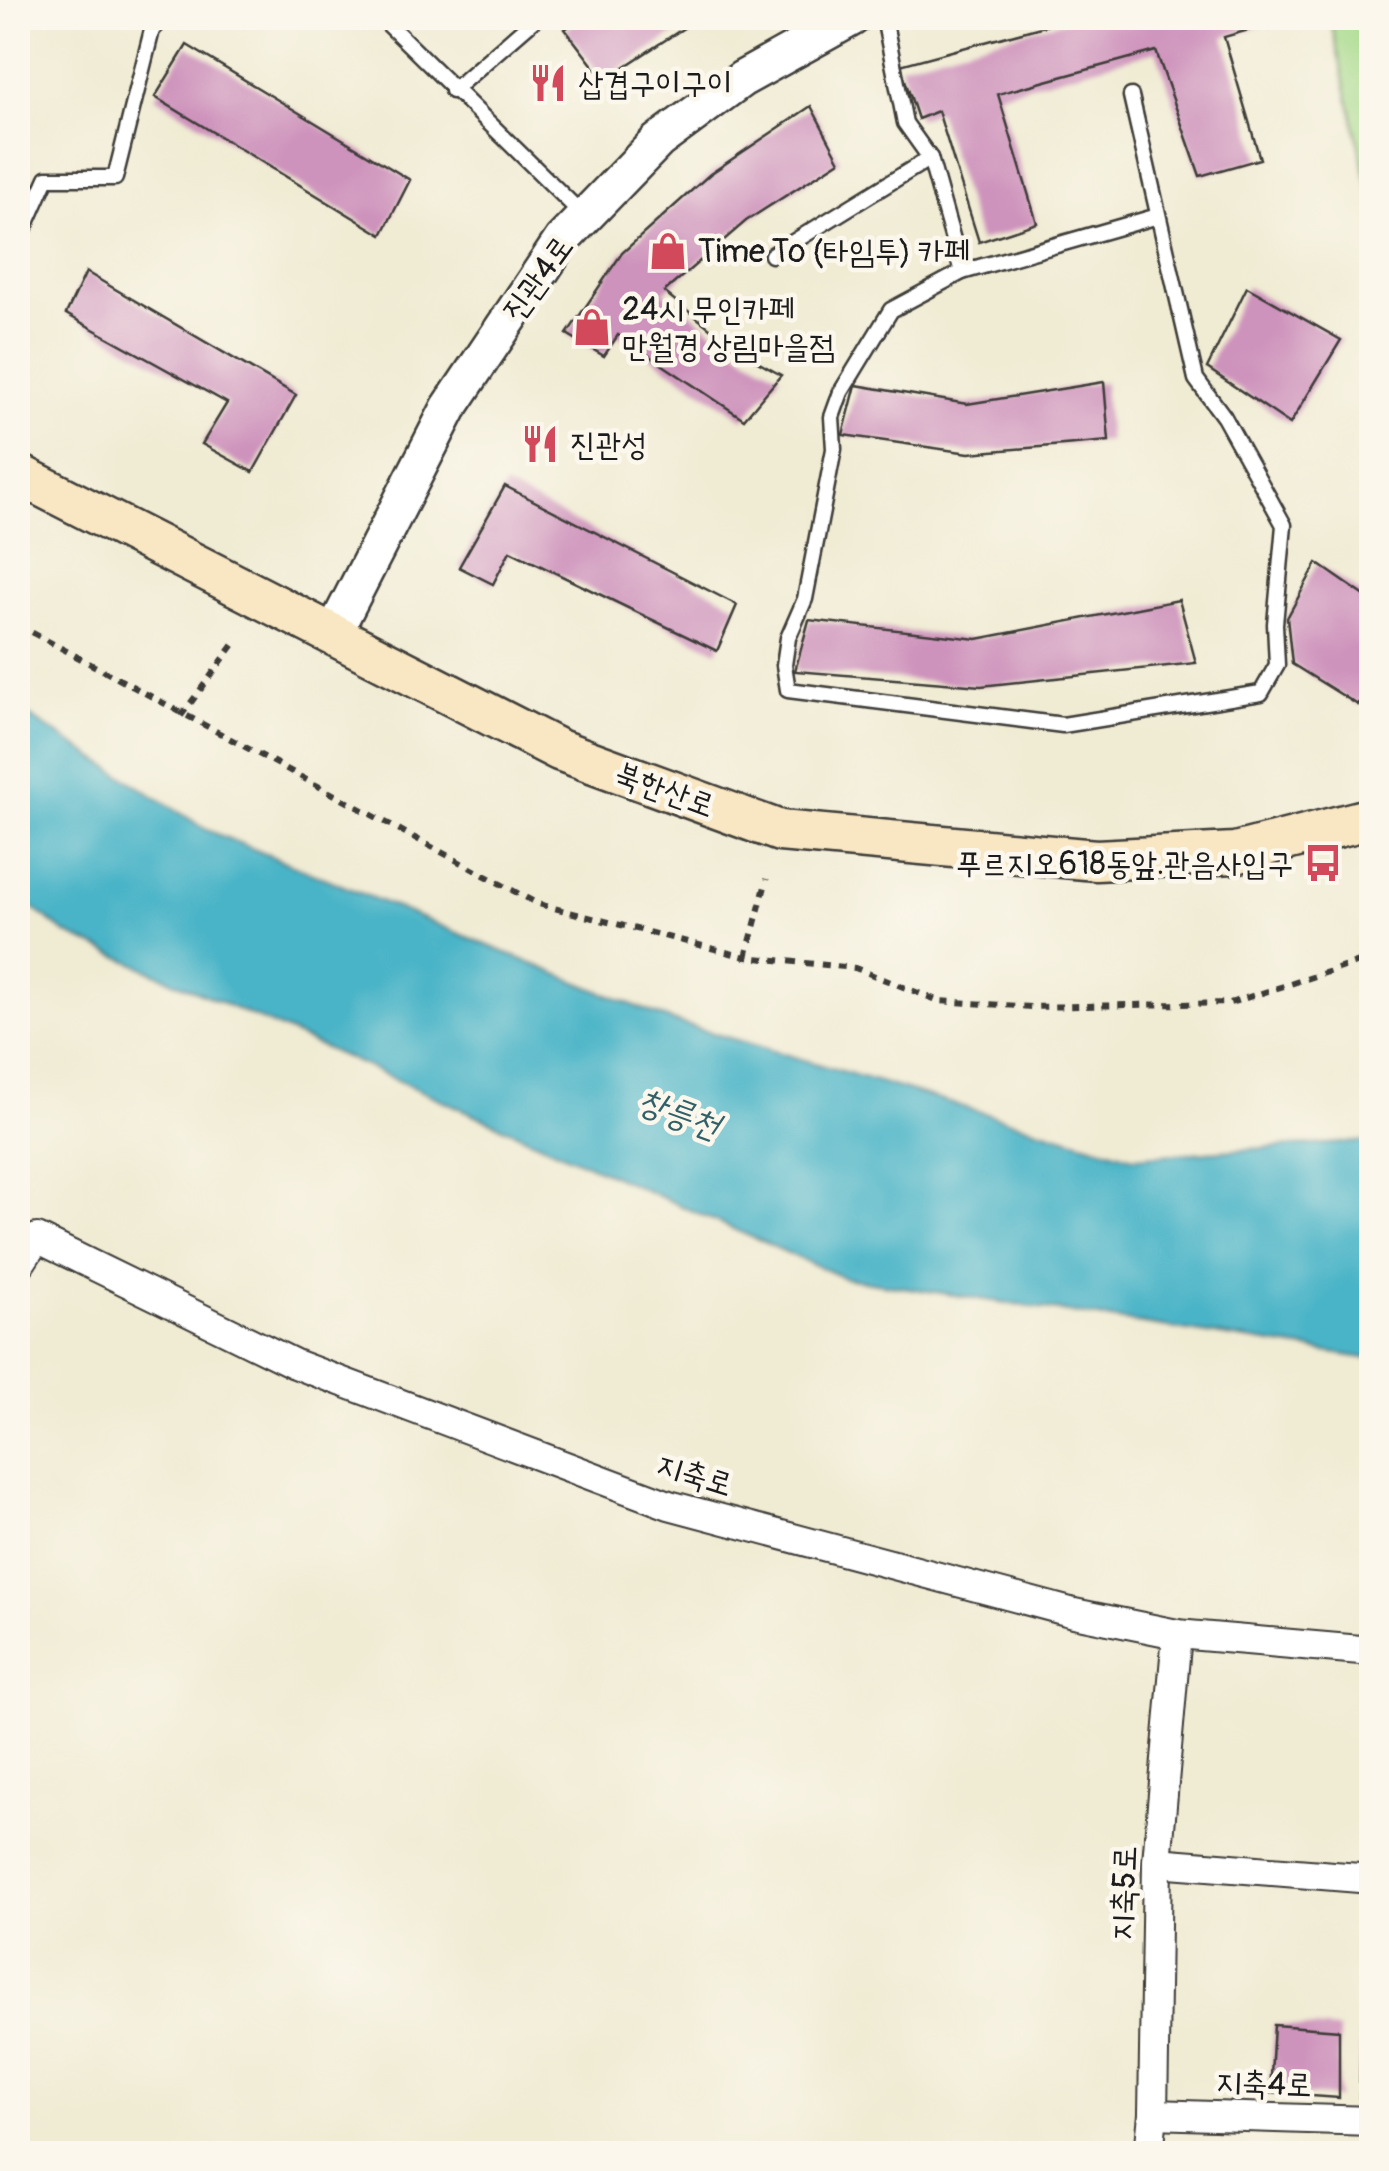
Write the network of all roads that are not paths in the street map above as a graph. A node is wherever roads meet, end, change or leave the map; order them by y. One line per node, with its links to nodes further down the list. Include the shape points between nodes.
1 (164, 18): 11 (lane, via 152,30 115,178 47,178)
2 (382, 18): 6 (lane)
3 (536, 18): 6 (lane)
4 (852, 18): 10 (street, 진관4로, via 742,79 658,141)
5 (884, 18): 8 (lane, via 905,122)
6 (452, 91): 10 (lane)
7 (1132, 96): 9 (lane)
8 (930, 158): 12 (lane); 13 (lane)
9 (1158, 216): 13 (lane); 13 (lane, via 1196,378 1284,525 1277,665 1261,694 1063,726 788,690 788,638 804,600 841,392 891,310)
10 (584, 217): 15 (street, 진관4로, via 516,304 449,408)
11 (18, 243)
12 (772, 255)
13 (962, 272)
14 (18, 474): 15 (main road, 북한산로)
15 (332, 636): 16 (main road, 북한산로, via 560,750 780,831 1096,860 1234,853)
16 (1372, 818)
17 (18, 1267): 18 (street, 지축로, via 38,1238 294,1364 668,1506)
18 (1176, 1634): 19 (street, 지축로); 20 (street, 지축5로)
19 (1372, 1650)
20 (1157, 1862): 21 (street); 22 (street, 지축5로)
21 (1372, 1879)
22 (1154, 2114): 23 (street, 지축4로); 24 (street, 지축5로)
23 (1372, 2122)
24 (1149, 2154)

